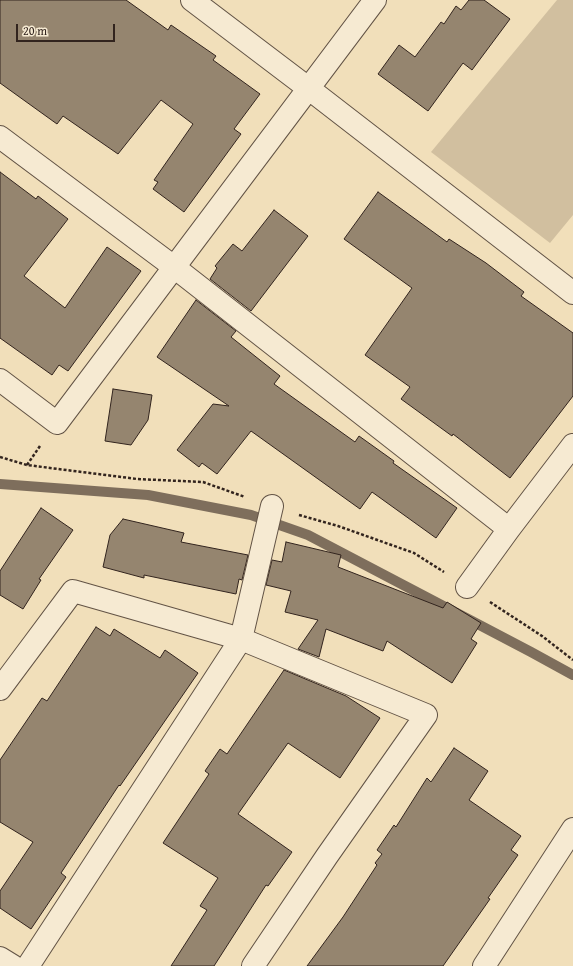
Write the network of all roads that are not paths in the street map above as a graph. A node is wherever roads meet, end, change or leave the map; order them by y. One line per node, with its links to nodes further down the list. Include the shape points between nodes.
1 (192, 0): 3 (street)
2 (375, 0): 3 (street)
3 (308, 88): 5 (street); 6 (street)
4 (0, 137): 5 (street)
5 (174, 267): 7 (street, via 57,423); 10 (street)
6 (573, 293)
7 (0, 380)
8 (573, 445): 10 (street)
9 (272, 506): 12 (street)
10 (509, 529): 11 (street)
11 (467, 587)
12 (241, 639): 13 (street, via 73,591); 17 (street); 18 (street, via 426,715)
13 (0, 689)
14 (573, 829): 19 (street)
15 (0, 958): 16 (street)
16 (13, 966)
17 (28, 966)
18 (253, 966)
19 (484, 966)

